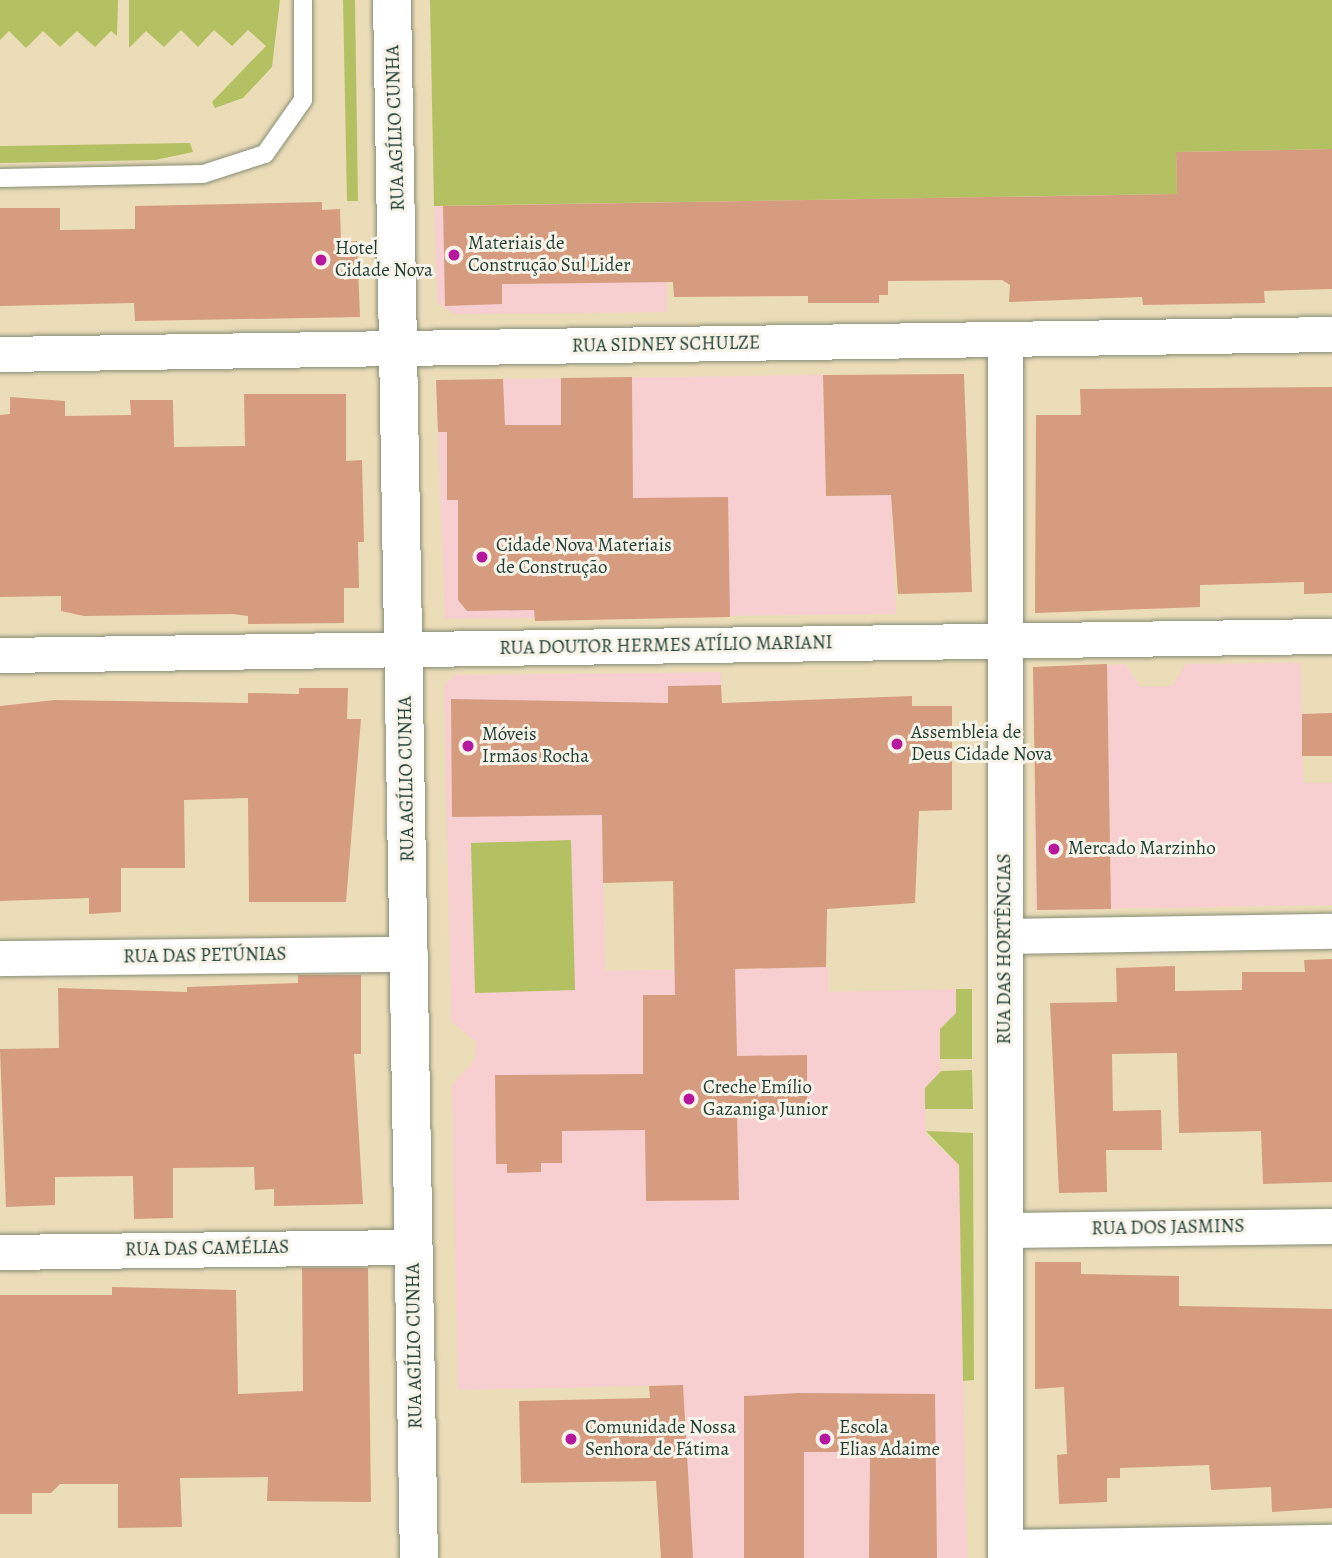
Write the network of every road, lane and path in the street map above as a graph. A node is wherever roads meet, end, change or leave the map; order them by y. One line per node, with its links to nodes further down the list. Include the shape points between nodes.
1 (303, 0): 3 (lane, via 303,100 265,154 203,174)
2 (392, 0): 6 (main road, RUA AGÍLIO CUNHA)
3 (0, 177)
4 (1332, 334): 5 (street, RUA SIDNEY SCHULZE)
5 (1005, 339): 6 (street, RUA SIDNEY SCHULZE); 9 (street, RUA DAS HORTÊNCIAS)
6 (401, 349): 7 (street, RUA SIDNEY SCHULZE); 10 (main road, RUA AGÍLIO CUNHA)
7 (0, 354)
8 (1332, 636): 9 (street, RUA DOUTOR HERMES ATÍLIO MARIANI)
9 (1005, 640): 10 (street, RUA DOUTOR HERMES ATÍLIO MARIANI); 13 (street, RUA DAS HORTÊNCIAS)
10 (405, 650): 11 (street, RUA DOUTOR HERMES ATÍLIO MARIANI); 14 (main road, RUA AGÍLIO CUNHA)
11 (0, 655)
12 (1332, 931): 13 (street)
13 (1005, 936): 17 (street, RUA DAS HORTÊNCIAS)
14 (410, 954): 15 (street, RUA DAS PETÚNIAS); 18 (main road, RUA AGÍLIO CUNHA)
15 (0, 958)
16 (1332, 1226): 17 (street, RUA DOS JASMINS)
17 (1005, 1230): 21 (street, RUA DAS HORTÊNCIAS)
18 (414, 1247): 19 (street, RUA DAS CAMÉLIAS); 22 (main road, RUA AGÍLIO CUNHA)
19 (0, 1252)
20 (1332, 1542): 21 (street)
21 (1005, 1552)
22 (419, 1558)

